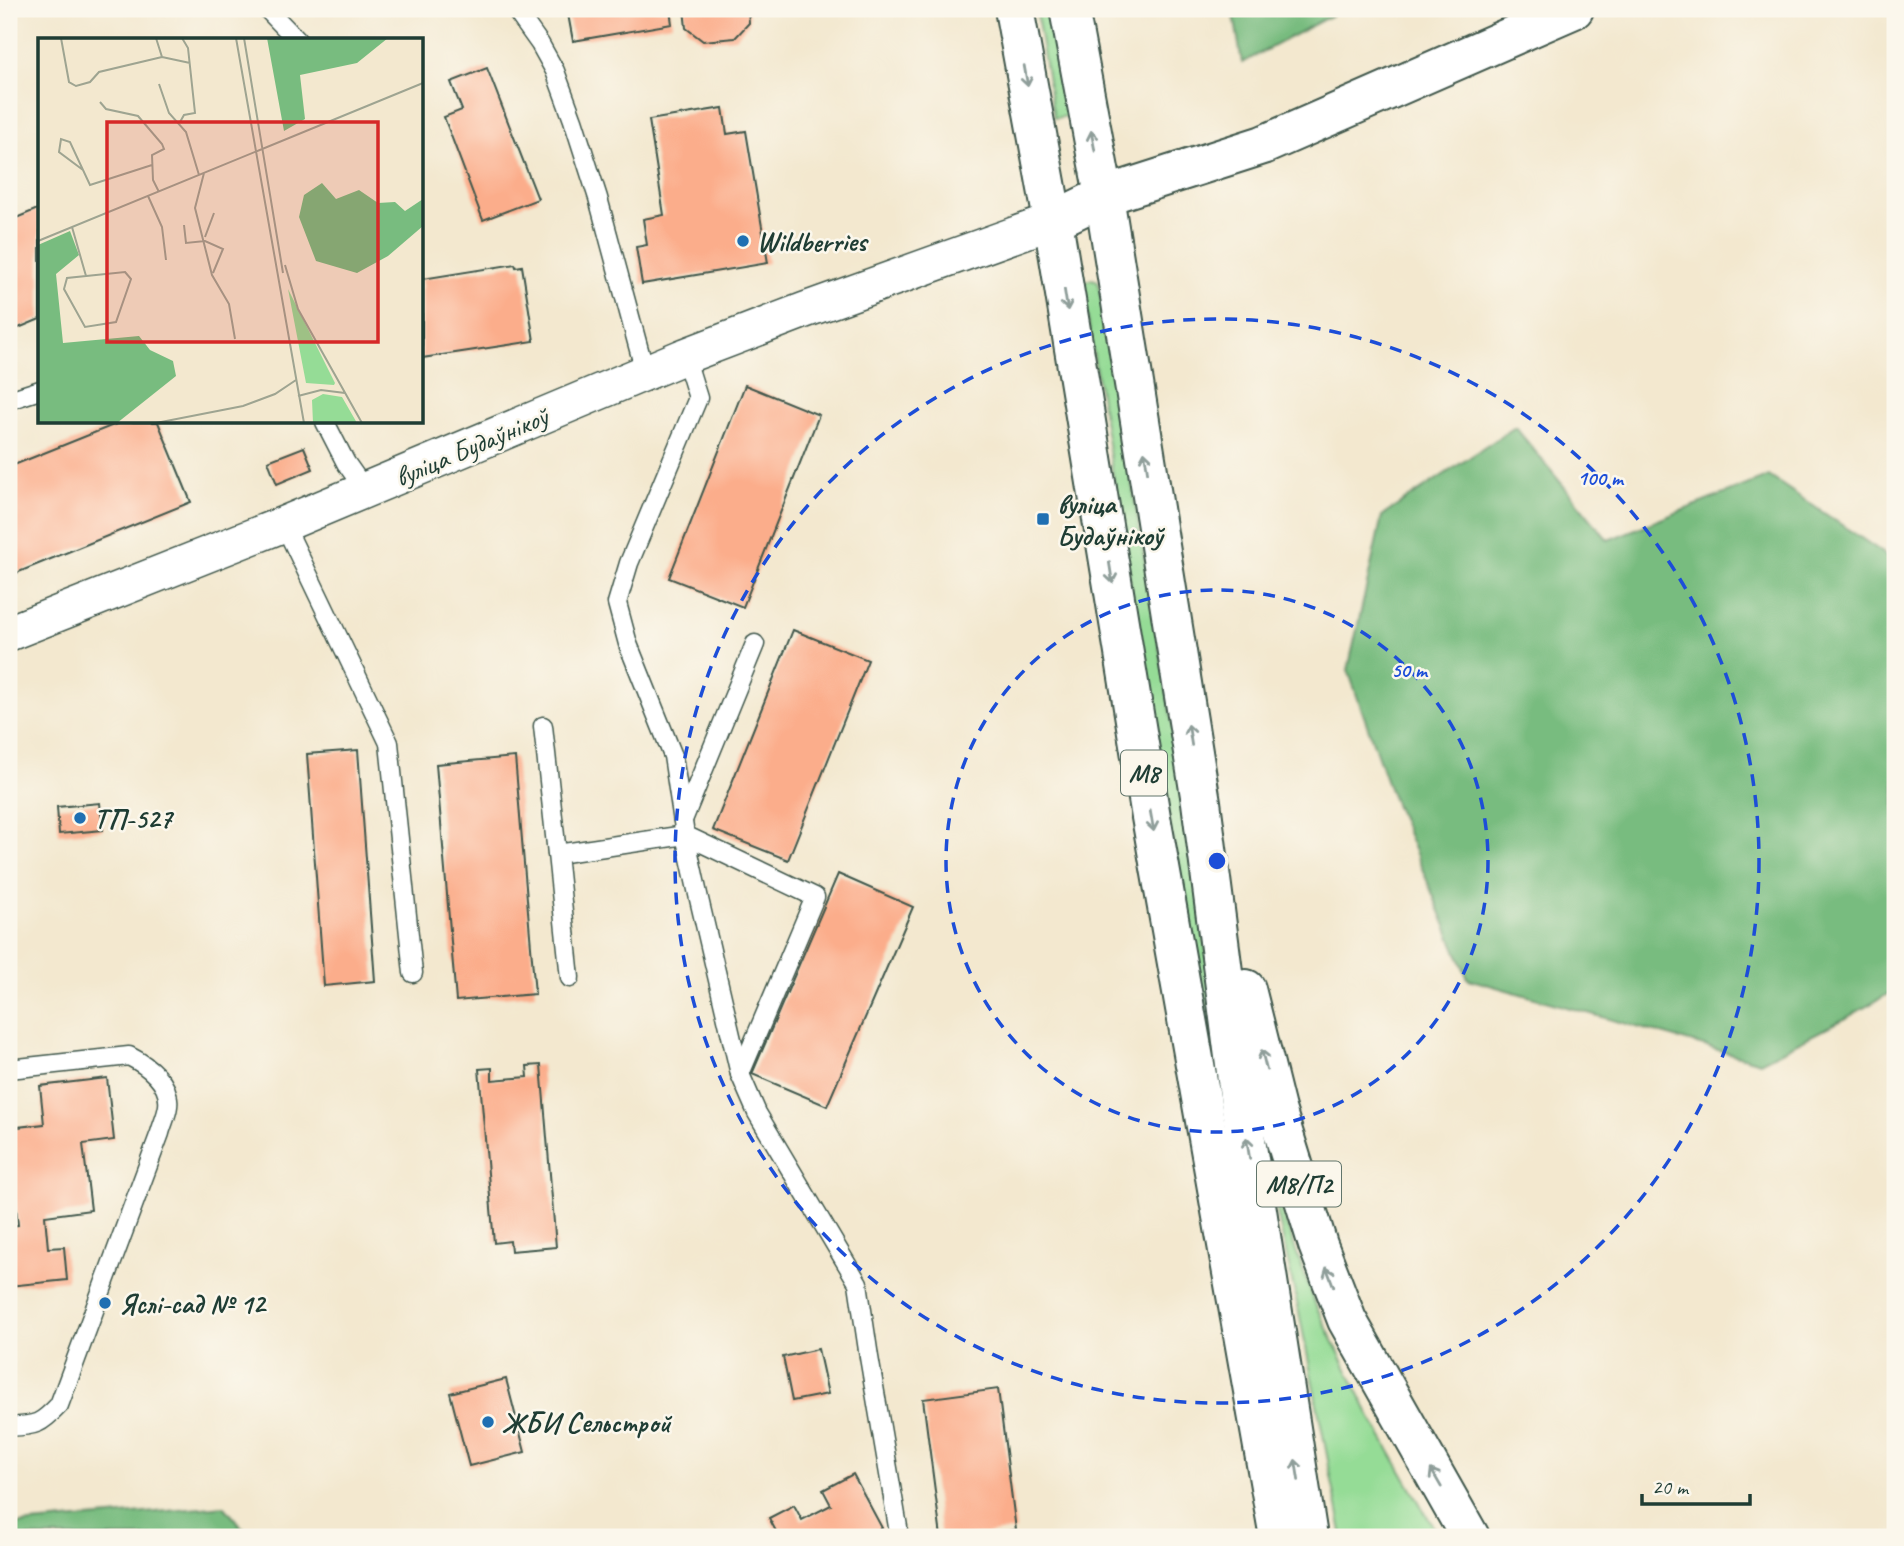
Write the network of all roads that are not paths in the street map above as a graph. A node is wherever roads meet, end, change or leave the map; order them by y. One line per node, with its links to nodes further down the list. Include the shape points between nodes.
1 (267, 9): 6 (lane)
2 (515, 9): 10 (lane, via 555,71 573,120)
3 (1014, 9): 8 (main road, М8, one-way to 8)
4 (1069, 9): 7 (main road, М8, one-way to 4)
5 (1574, 9): 7 (main road, via 1263,145)
6 (296, 38)
7 (1104, 196): 8 (main road); 19 (main road, М8, one-way to 7)
8 (1053, 221): 9 (street, вуліца Будаўнікоў); 28 (main road, М8, one-way to 28, via 1154,830)
9 (685, 356): 10 (street, вуліца Будаўнікоў); 20 (lane, via 698,398 629,563 617,603 628,644 673,756)
10 (645, 372): 14 (street, вуліца Будаўнікоў)
11 (38, 391): 12 (lane)
12 (9, 400)
13 (326, 424): 14 (lane)
14 (365, 490): 15 (street, вуліца Будаўнікоў)
15 (284, 524): 16 (street, вуліца Будаўнікоў); 22 (lane, via 388,743)
16 (9, 633)
17 (755, 644): 20 (lane)
18 (543, 726): 21 (lane)
19 (1201, 802): 29 (main road, М8, one-way to 19, via 1239,1095); 30 (main road, М8/П2, one-way to 19, via 1346,1320 1318,1245 1276,1109)
20 (684, 827): 21 (lane); 25 (lane); 25 (lane, via 815,898)
21 (558, 854): 23 (lane)
22 (413, 974)
23 (570, 978)
24 (9, 1069): 26 (lane, via 129,1056 151,1070 166,1090 168,1105 59,1405 44,1421)
25 (740, 1074): 27 (lane, via 757,1113 858,1283)
26 (9, 1427)
27 (898, 1527)
28 (1279, 1537)
29 (1308, 1537)
30 (1470, 1537)

